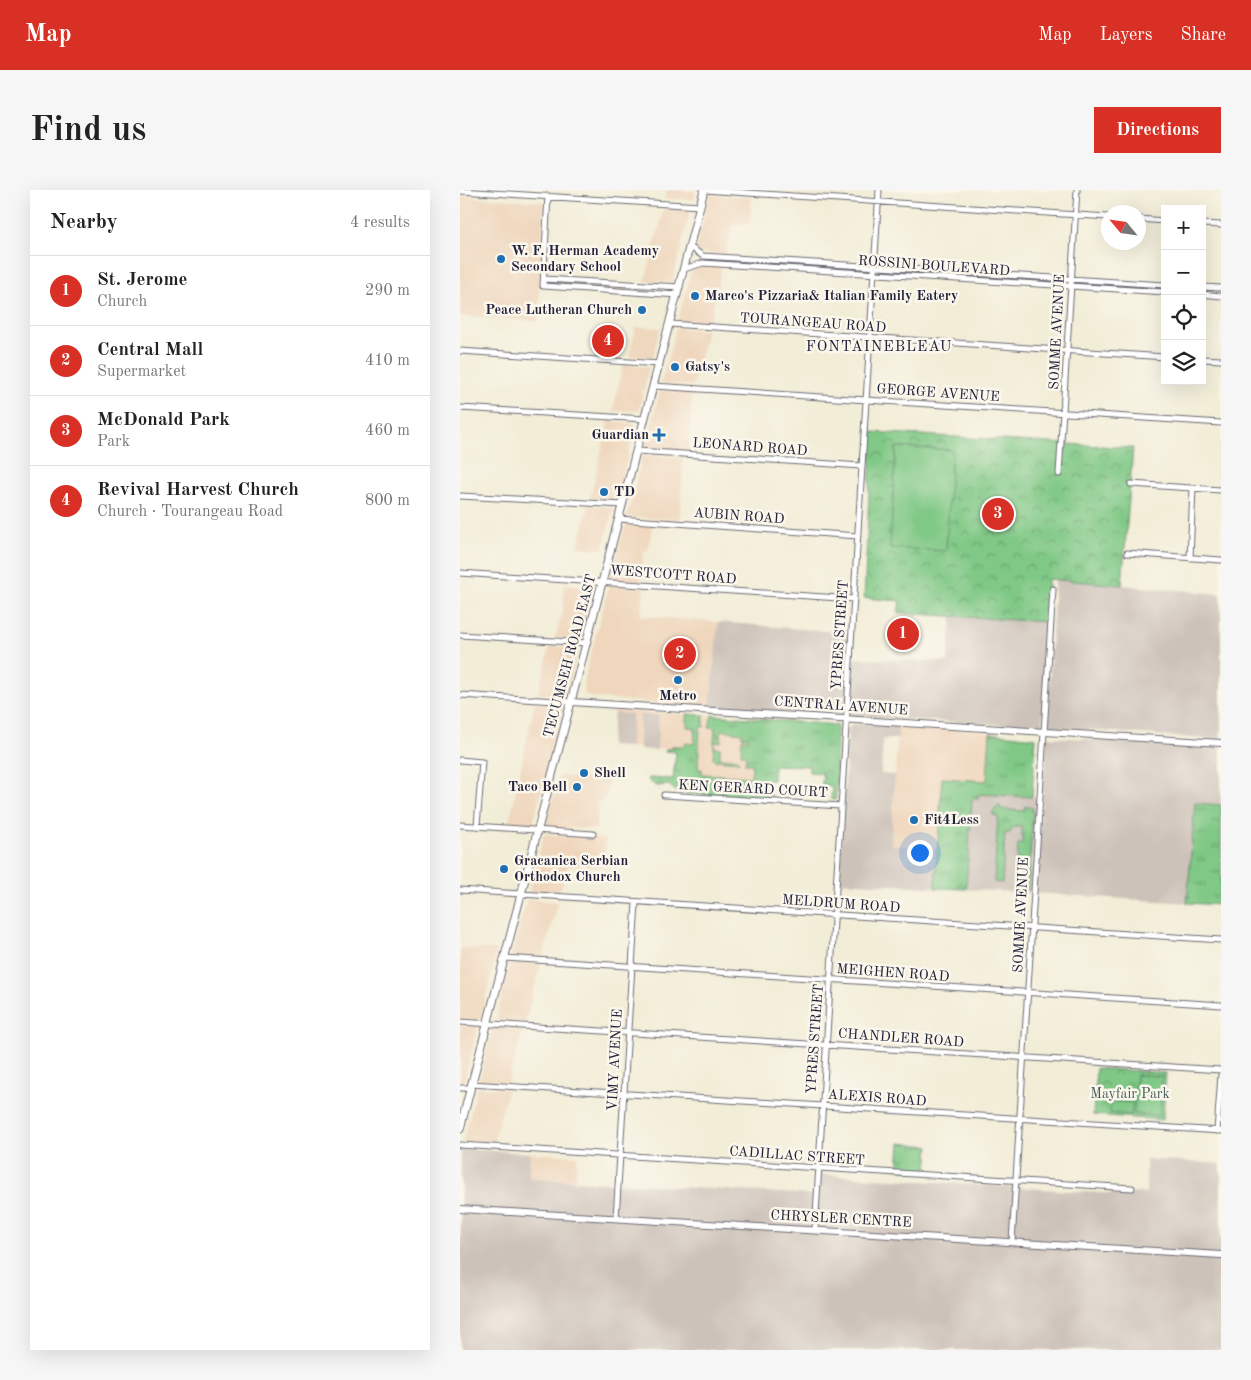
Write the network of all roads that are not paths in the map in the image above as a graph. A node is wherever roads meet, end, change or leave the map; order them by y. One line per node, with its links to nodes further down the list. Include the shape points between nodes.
1 (460, 190): 5 (street)
2 (704, 190): 6 (street); 7 (main road, TECUMSEH ROAD EAST)
3 (879, 190): 6 (street, YPRES STREET)
4 (1077, 190): 8 (street, SOMME AVENUE)
5 (548, 196): 7 (street); 20 (street)
6 (878, 202): 8 (street); 17 (street, YPRES STREET)
7 (700, 206): 14 (main road, TECUMSEH ROAD EAST)
8 (1075, 215): 9 (street); 21 (street, SOMME AVENUE)
9 (1101, 217)
10 (1146, 220): 11 (street)
11 (1161, 221)
12 (1206, 224): 13 (street)
13 (1221, 225)
14 (690, 247): 15 (street); 18 (main road, TECUMSEH ROAD EAST)
15 (703, 256): 16 (street); 17 (street, ROSSINI BOULEVARD)
16 (703, 263): 18 (street, ROSSINI BOULEVARD); 19 (street, ROSSINI BOULEVARD)
17 (874, 266): 19 (street, YPRES STREET); 21 (street, ROSSINI BOULEVARD)
18 (684, 269): 27 (main road, TECUMSEH ROAD EAST)
19 (874, 274): 24 (street, ROSSINI BOULEVARD); 33 (street, YPRES STREET)
20 (544, 279): 22 (street); 28 (street, via 543,286)
21 (1071, 279): 23 (street, ROSSINI BOULEVARD); 24 (street, SOMME AVENUE)
22 (637, 284): 27 (street); 28 (street)
23 (1161, 285)
24 (1071, 286): 29 (street, ROSSINI BOULEVARD); 34 (street, SOMME AVENUE)
25 (1206, 287): 26 (street)
26 (1221, 288)
27 (679, 291): 28 (street); 32 (main road, TECUMSEH ROAD EAST)
28 (637, 292)
29 (1161, 292)
30 (1206, 294): 31 (street)
31 (1221, 296)
32 (670, 324): 33 (street, TOURANGEAU ROAD); 39 (main road, TECUMSEH ROAD EAST)
33 (870, 338): 34 (street, TOURANGEAU ROAD); 41 (street, YPRES STREET)
34 (1067, 350): 36 (street, TOURANGEAU ROAD); 43 (street, SOMME AVENUE)
35 (460, 351): 39 (street)
36 (1161, 357)
37 (1206, 359): 38 (street)
38 (1221, 360)
39 (660, 364): 40 (main road, TECUMSEH ROAD EAST)
40 (654, 386): 41 (street, GEORGE AVENUE); 44 (main road, TECUMSEH ROAD EAST)
41 (866, 400): 43 (street, GEORGE AVENUE); 47 (street, YPRES STREET)
42 (460, 408): 44 (street)
43 (1064, 413): 45 (street, GEORGE AVENUE); 48 (street, SOMME AVENUE)
44 (645, 419): 46 (main road, TECUMSEH ROAD EAST)
45 (1221, 423)
46 (637, 450): 47 (street, LEONARD ROAD); 53 (main road, TECUMSEH ROAD EAST)
47 (862, 466): 55 (street, YPRES STREET)
48 (1060, 474)
49 (1131, 484): 50 (street)
50 (1194, 488): 51 (street); 57 (street)
51 (1221, 490)
52 (460, 496): 53 (street)
53 (622, 505): 54 (main road, TECUMSEH ROAD EAST)
54 (619, 519): 55 (street, AUBIN ROAD); 60 (main road, TECUMSEH ROAD EAST)
55 (858, 536): 62 (street, YPRES STREET)
56 (1127, 553): 57 (street)
57 (1190, 558): 58 (street)
58 (1221, 560)
59 (460, 573): 60 (street, WESTCOTT ROAD)
60 (603, 581): 62 (street, WESTCOTT ROAD); 64 (main road, TECUMSEH ROAD EAST)
61 (1053, 588): 68 (street, SOMME AVENUE)
62 (854, 599): 67 (street, YPRES STREET)
63 (460, 635): 64 (street)
64 (587, 643): 66 (main road, TECUMSEH ROAD EAST)
65 (460, 695): 66 (street, CENTRAL AVENUE)
66 (572, 702): 67 (street, CENTRAL AVENUE); 75 (main road, TECUMSEH ROAD EAST)
67 (846, 719): 68 (street, CENTRAL AVENUE); 72 (street, YPRES STREET)
68 (1044, 732): 69 (street, CENTRAL AVENUE); 81 (street, SOMME AVENUE)
69 (1221, 743)
70 (460, 760): 74 (street, via 482,762)
71 (664, 795): 72 (street, KEN GERARD COURT)
72 (841, 806): 80 (street, YPRES STREET)
73 (460, 825): 74 (street)
74 (477, 826): 75 (street)
75 (538, 830): 76 (street); 78 (main road, TECUMSEH ROAD EAST)
76 (593, 834)
77 (460, 890): 78 (street, MELDRUM ROAD)
78 (521, 895): 79 (street, MELDRUM ROAD); 83 (main road, TECUMSEH ROAD EAST)
79 (636, 903): 80 (street, MELDRUM ROAD); 84 (street, VIMY AVENUE)
80 (834, 915): 81 (street, MELDRUM ROAD); 85 (street, YPRES STREET)
81 (1031, 927): 82 (street, MELDRUM ROAD); 86 (street, SOMME AVENUE)
82 (1221, 940)
83 (505, 958): 84 (street, MEIGHEN ROAD); 89 (main road, TECUMSEH ROAD EAST)
84 (632, 968): 85 (street, MEIGHEN ROAD); 90 (street, VIMY AVENUE)
85 (830, 980): 86 (street, MEIGHEN ROAD); 91 (street, YPRES STREET)
86 (1028, 993): 87 (street, MEIGHEN ROAD); 92 (street, SOMME AVENUE)
87 (1221, 1005)
88 (460, 1022): 89 (street, CHANDLER ROAD)
89 (488, 1024): 90 (street, CHANDLER ROAD); 95 (main road, TECUMSEH ROAD EAST)
90 (628, 1032): 91 (street, CHANDLER ROAD); 97 (street, VIMY AVENUE)
91 (826, 1045): 92 (street, CHANDLER ROAD); 98 (street, YPRES STREET)
92 (1024, 1057): 93 (street, CHANDLER ROAD); 99 (street, SOMME AVENUE)
93 (1221, 1070)
94 (1221, 1075): 101 (street)
95 (471, 1086): 96 (street, ALEXIS ROAD); 97 (street, ALEXIS ROAD); 100 (main road, TECUMSEH ROAD EAST)
96 (460, 1088)
97 (624, 1093): 98 (street, ALEXIS ROAD); 103 (street, VIMY AVENUE)
98 (822, 1106): 99 (street, ALEXIS ROAD); 104 (street, YPRES STREET)
99 (1020, 1118): 101 (street, ALEXIS ROAD); 105 (street, SOMME AVENUE)
100 (460, 1129)
101 (1219, 1131)
102 (460, 1146): 103 (street, CADILLAC STREET)
103 (620, 1156): 104 (street, CADILLAC STREET); 108 (street, VIMY AVENUE)
104 (818, 1168): 105 (street, CADILLAC STREET); 109 (street, YPRES STREET)
105 (1016, 1181): 106 (street, CADILLAC STREET); 110 (street, SOMME AVENUE)
106 (1132, 1188)
107 (460, 1209): 108 (street, CHRYSLER CENTRE)
108 (616, 1218): 109 (street, CHRYSLER CENTRE)
109 (815, 1230): 110 (street, CHRYSLER CENTRE)
110 (1012, 1242): 111 (street, CHRYSLER CENTRE)
111 (1221, 1255)

